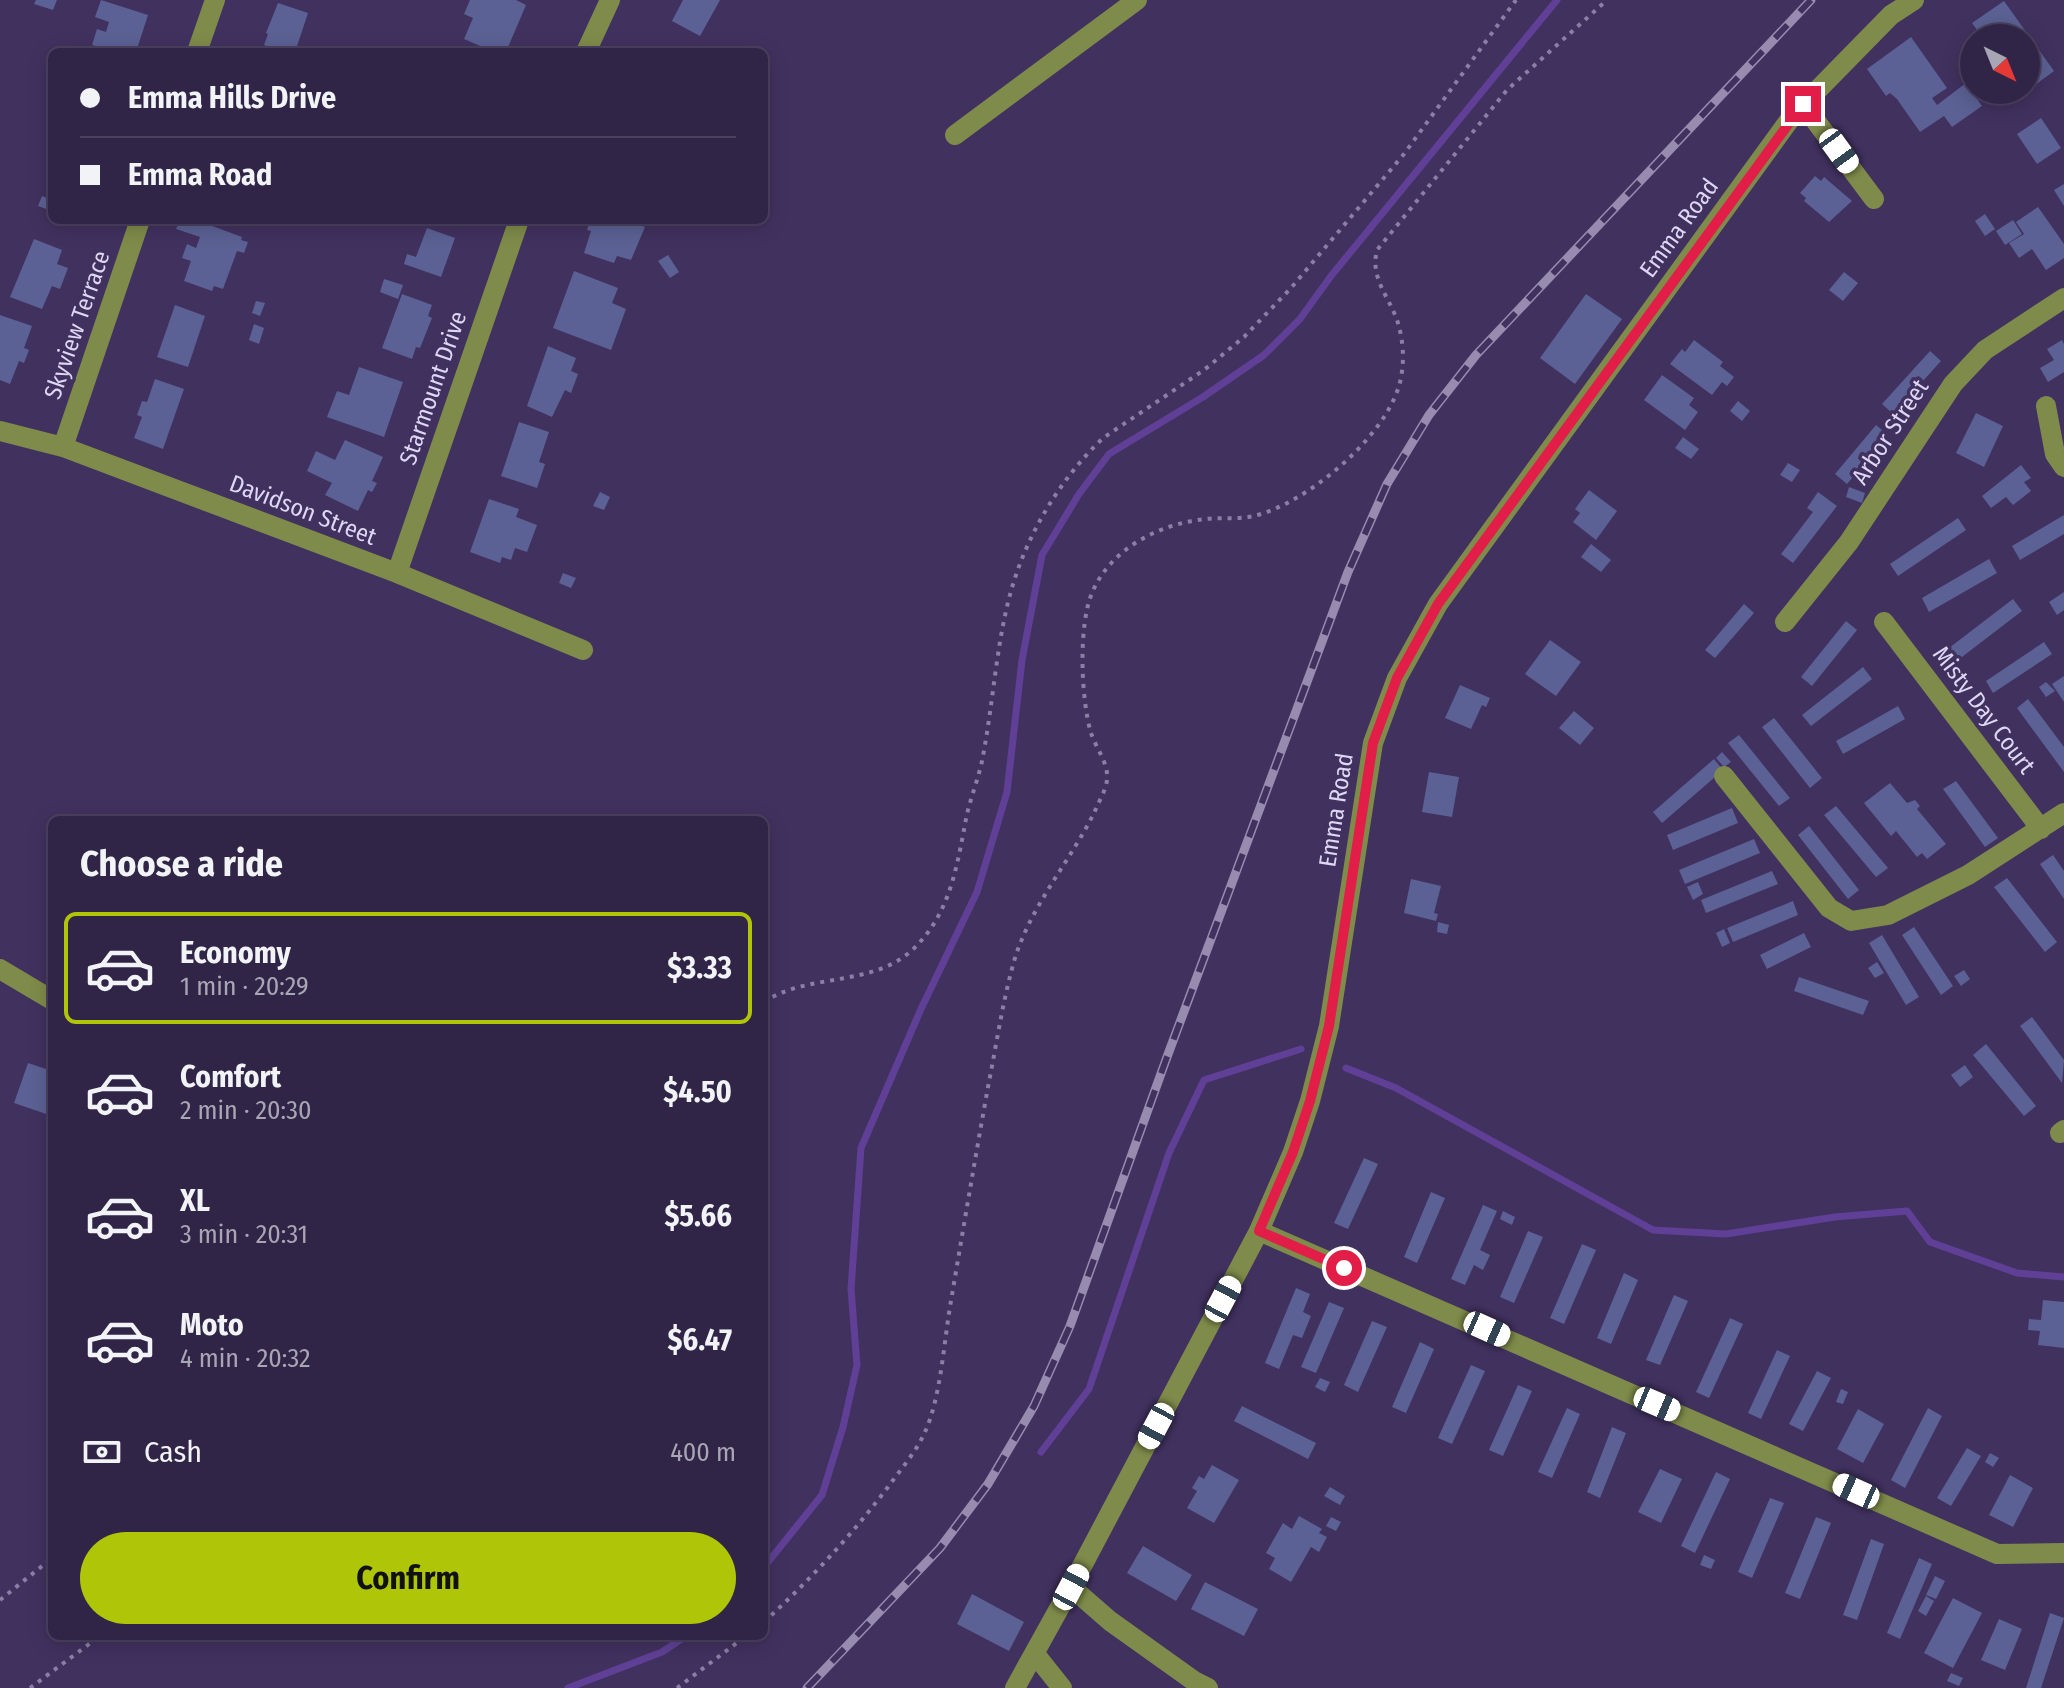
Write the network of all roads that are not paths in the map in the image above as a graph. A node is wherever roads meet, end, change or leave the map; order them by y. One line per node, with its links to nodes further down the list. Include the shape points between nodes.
1 (215, 0): 5 (street)
2 (610, 0): 6 (street)
3 (1137, 0): 8 (street)
4 (1914, 0): 7 (street, Emma Road, via 1891,15)
5 (198, 48)
6 (588, 48)
7 (1803, 104): 9 (street); 26 (street, Emma Road, via 1438,604 1397,678 1373,743 1329,1026 1293,1152)
8 (955, 135)
9 (1874, 199)
10 (139, 224): 15 (street, Skyview Terrace)
11 (518, 224): 17 (street, Starmount Drive)
12 (2064, 298): 18 (street, Arbor Street, via 1985,350 1953,384 1849,542)
13 (2046, 406): 16 (street, via 2055,454)
14 (0, 431): 15 (street, Davidson Street)
15 (63, 447): 17 (street, Davidson Street)
16 (2064, 467)
17 (397, 573): 20 (street, Davidson Street)
18 (1785, 622)
19 (1884, 622): 23 (street, Misty Day Court)
20 (583, 650)
21 (1724, 776): 23 (street, via 1829,908 1851,921 1888,915 1968,875)
22 (2064, 813): 23 (street)
23 (2041, 829)
24 (0, 969): 25 (street)
25 (48, 998)
26 (1259, 1231): 27 (street, via 1997,1554); 28 (street, Emma Road)
27 (2064, 1553)
28 (1071, 1587): 29 (street, Emma Road); 32 (street, via 1110,1621)
29 (1035, 1654): 30 (street, Emma Road); 31 (street)
30 (1015, 1688)
31 (1062, 1688)
32 (1208, 1688)

